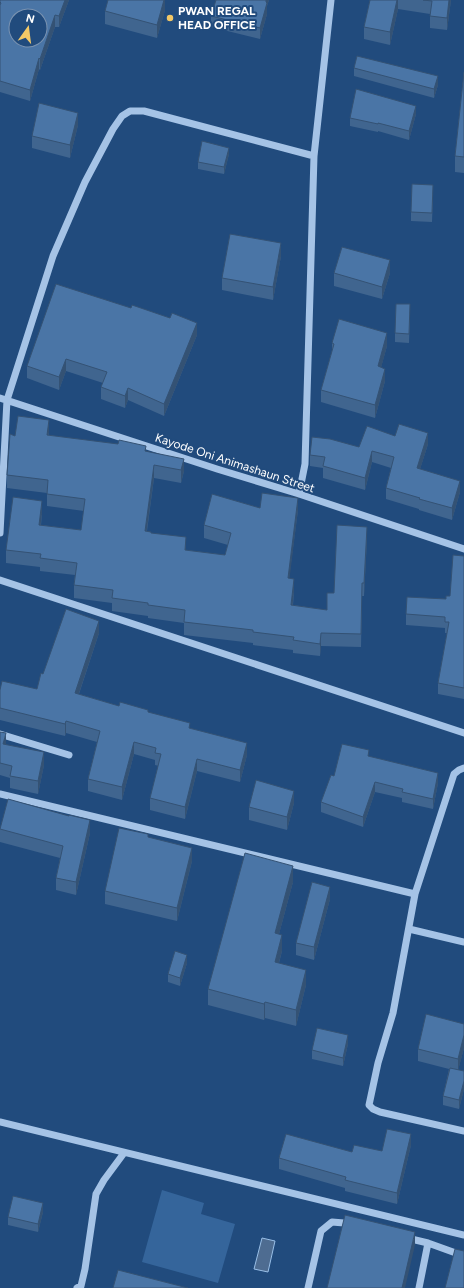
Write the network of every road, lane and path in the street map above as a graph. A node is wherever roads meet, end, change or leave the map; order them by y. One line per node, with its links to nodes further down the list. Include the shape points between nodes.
1 (331, 0): 2 (street)
2 (314, 156): 3 (street, via 144,112 130,110 122,116 84,182 53,256); 4 (street, via 305,464)
3 (3, 399): 4 (street, Kayode Oni Animashaun Street); 5 (street)
4 (299, 494): 6 (street, Kayode Oni Animashaun Street)
5 (0, 534)
6 (464, 549)
7 (0, 580): 8 (street)
8 (464, 732)
9 (0, 734): 10 (street)
10 (69, 756)
11 (464, 768): 13 (street, via 454,774)
12 (0, 794): 13 (street)
13 (415, 894): 14 (street)
14 (409, 929): 15 (street); 17 (street, via 393,1013 369,1105 380,1112)
15 (464, 942)
16 (0, 1122): 18 (street)
17 (464, 1131)
18 (124, 1153): 20 (street); 24 (street, via 96,1194 85,1270)
19 (359, 1226): 25 (street, via 332,1222 321,1231)
20 (464, 1235)
21 (398, 1236): 22 (street)
22 (428, 1243): 23 (street); 26 (street)
23 (464, 1256)
24 (80, 1287)
25 (308, 1288)
26 (419, 1288)

